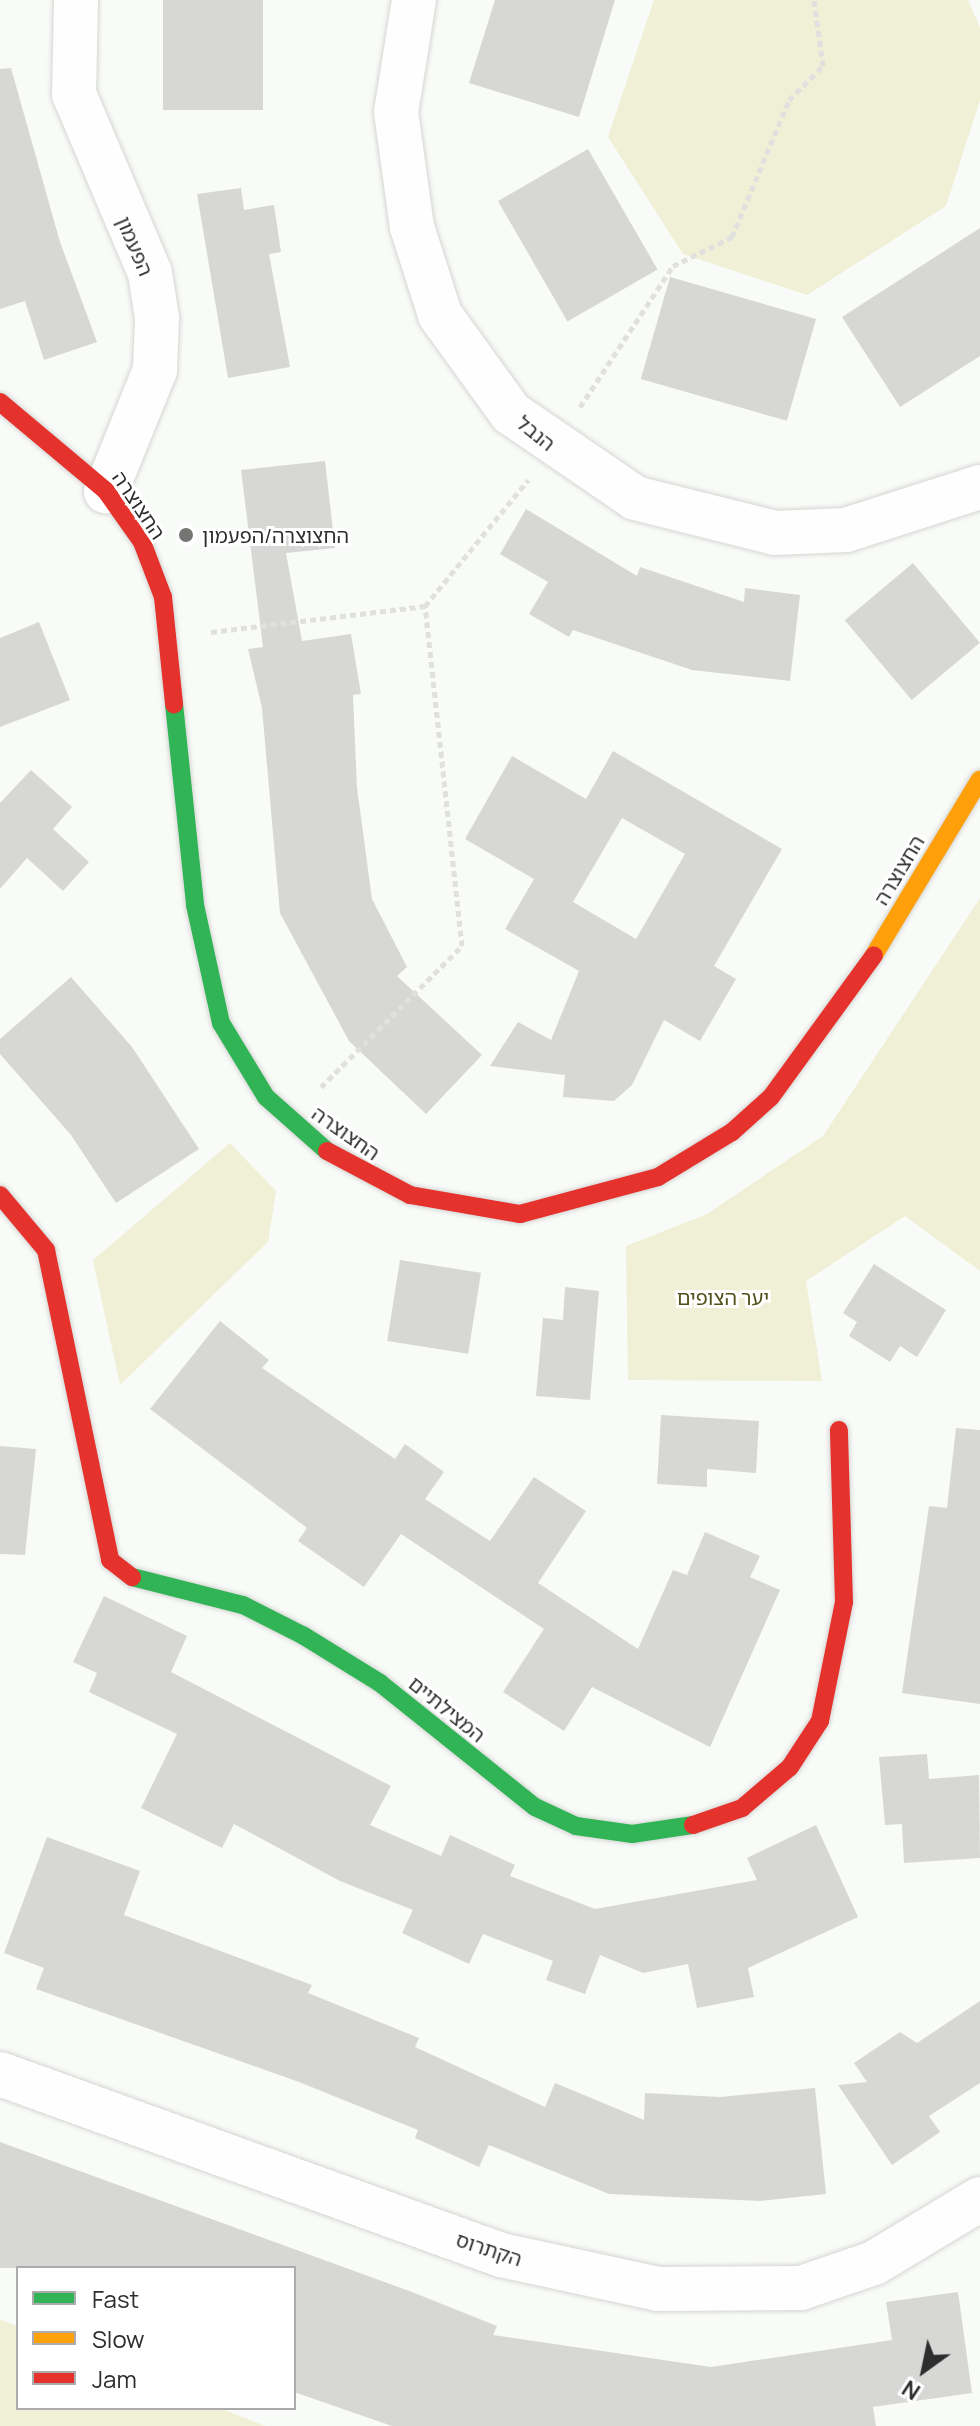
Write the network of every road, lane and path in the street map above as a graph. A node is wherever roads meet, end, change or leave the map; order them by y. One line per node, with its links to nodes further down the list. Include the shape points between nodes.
1 (76, 0): 7 (street, הפעמון, via 74,94 150,273 157,318 155,370)
2 (414, 0): 5 (street, הנבל, via 396,112 412,227 440,315 511,413)
3 (814, 0): 5 (path, via 823,66 789,100 732,237 673,266)
4 (0, 402): 7 (street, החצוצרה)
5 (553, 449): 6 (street, הנבל, via 635,498 775,533 846,530); 8 (path)
6 (980, 487)
7 (106, 491): 9 (street, החצוצרה, via 142,542)
8 (425, 606): 9 (path); 11 (path, via 462,946)
9 (171, 638): 11 (street, החצוצרה, via 204,960 221,1023 266,1097)
10 (980, 779): 11 (street, החצוצרה, via 850,994 780,1086 732,1132 658,1177 520,1214 463,1208 356,1172)
11 (289, 1118)
12 (0, 1195): 13 (street, המצילתיים, via 46,1250 110,1560 134,1579 243,1605 304,1636 380,1683 535,1807 576,1826 632,1834 685,1828 742,1808 790,1767 820,1721 835,1666 844,1602)
13 (839, 1430)
14 (0, 2074): 15 (street, הקתרוס, via 501,2255 658,2289 801,2288 874,2263)
15 (980, 2199)

